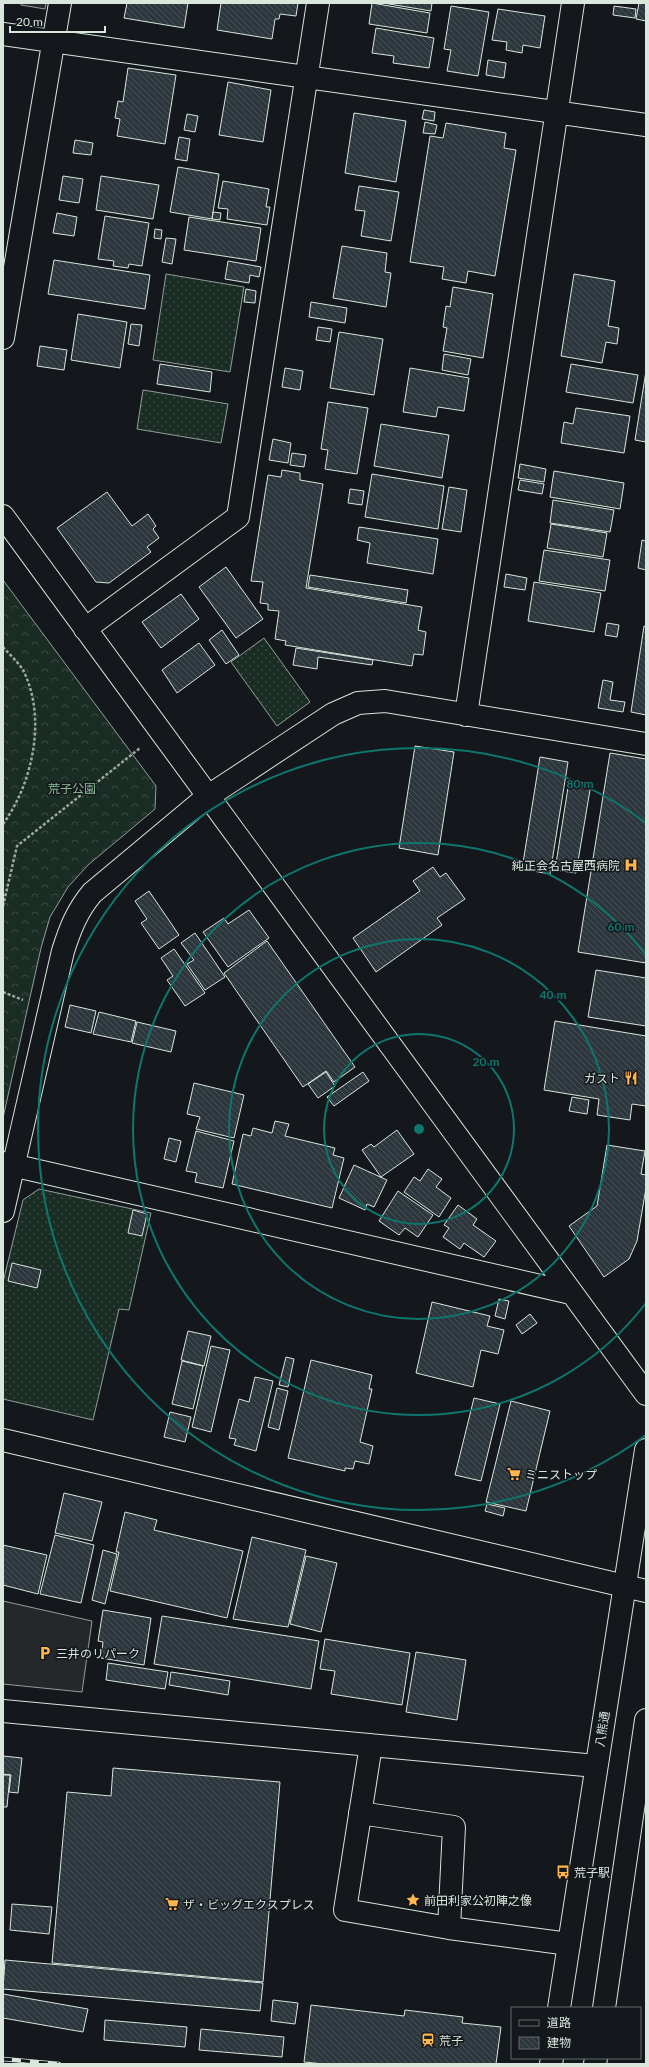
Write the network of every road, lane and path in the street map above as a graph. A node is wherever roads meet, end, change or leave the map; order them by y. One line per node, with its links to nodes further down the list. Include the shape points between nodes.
1 (60, 3): 5 (street)
2 (318, 3): 6 (street)
3 (573, 3): 7 (street)
4 (3, 34): 5 (street)
5 (54, 41): 6 (street); 9 (street)
6 (308, 77): 7 (street); 11 (street, via 238,517)
7 (556, 112): 8 (street); 13 (street)
8 (646, 125)
9 (3, 338)
10 (3, 516): 11 (street)
11 (85, 629): 14 (street)
12 (3, 647): 17 (path, via 22,669 33,696 35,736 27,778)
13 (466, 715): 15 (street); 16 (street, via 385,701 358,703 333,714)
14 (160, 731): 16 (street); 18 (path, via 17,846)
15 (646, 744)
16 (207, 796): 19 (street, via 92,893 79,909 63,951); 21 (street)
17 (3, 824)
18 (3, 906)
19 (8, 1164): 20 (street); 21 (street)
20 (3, 1211)
21 (571, 1293): 22 (street)
22 (646, 1394)
23 (3, 1440): 25 (street)
24 (646, 1450): 25 (street, 八熊通)
25 (636, 1589): 29 (street, 八熊通)
26 (3, 1711): 28 (street)
27 (646, 1720): 34 (street)
28 (371, 1745): 29 (street); 30 (street)
29 (596, 1766): 32 (street, 八熊通)
30 (360, 1813): 31 (street, via 454,1827); 31 (street, via 345,1910)
31 (449, 1928): 32 (street)
32 (569, 1944): 33 (street, 八熊通)
33 (559, 2007)
34 (604, 2007)

